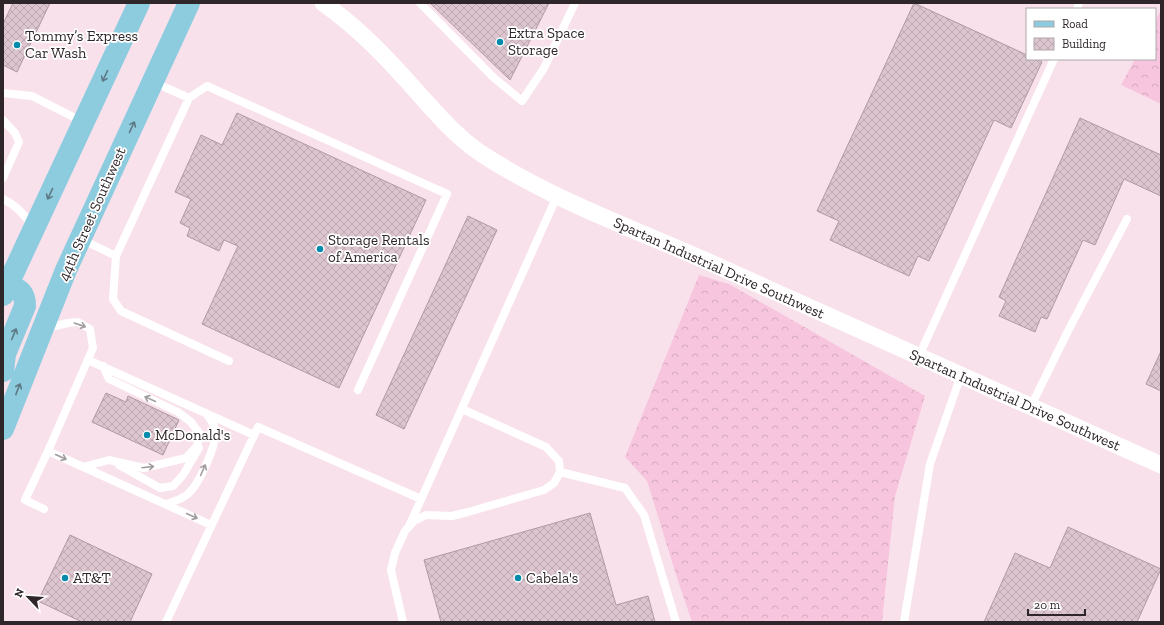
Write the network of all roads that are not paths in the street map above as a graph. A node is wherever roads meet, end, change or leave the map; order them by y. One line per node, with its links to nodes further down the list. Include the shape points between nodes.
1 (139, 3): 11 (main road, one-way to 11)
2 (189, 3): 7 (main road, 44th Street Southwest)
3 (323, 3): 13 (street, Spartan Industrial Drive Southwest, via 378,49 449,128 483,155)
4 (420, 3): 5 (lane, via 493,78 522,101 544,68)
5 (574, 3)
6 (1054, 60): 21 (lane)
7 (153, 82): 9 (lane); 17 (main road, 44th Street Southwest, one-way to 7)
8 (3, 93): 11 (lane, via 32,96)
9 (189, 98): 18 (lane); 27 (lane, via 207,86 447,194)
10 (3, 120): 12 (lane, via 15,133 19,142)
11 (84, 123): 16 (main road, one-way to 16)
12 (3, 178)
13 (557, 196): 21 (street, Spartan Industrial Drive Southwest); 29 (lane)
14 (3, 199): 16 (lane, via 26,216)
15 (1127, 219): 28 (lane)
16 (34, 229): 19 (main road)
17 (81, 239): 18 (lane); 20 (main road, 44th Street Southwest)
18 (116, 256): 23 (lane, via 113,299 121,311)
19 (4, 288): 25 (main road, one-way to 19, via 5,354 25,299 20,291)
20 (42, 329): 22 (lane, one-way to 22, via 78,322 90,330 93,348); 31 (main road, 44th Street Southwest, one-way to 20)
21 (919, 356): 26 (street, Spartan Industrial Drive Southwest)
22 (88, 360): 24 (lane); 34 (lane)
23 (229, 361)
24 (103, 366): 30 (lane); 32 (lane, one-way to 24, via 191,422 178,412 109,379)
25 (3, 371)
26 (961, 375): 28 (street, Spartan Industrial Drive Southwest); 47 (lane, via 930,464)
27 (358, 390)
28 (1031, 406): 36 (street, Spartan Industrial Drive Southwest)
29 (462, 409): 38 (lane, via 546,446 559,461); 39 (lane)
30 (206, 412): 33 (lane); 40 (lane, one-way to 30, via 188,494 207,463 213,448 215,429)
31 (3, 424)
32 (200, 434): 35 (lane, one-way to 32, via 144,468 186,458 197,446); 35 (lane, via 199,448 183,475 173,486 160,488)
33 (254, 435): 39 (lane, via 258,427); 42 (lane)
34 (48, 451): 37 (lane, one-way to 37); 41 (lane, via 25,500)
35 (109, 460): 37 (lane)
36 (1161, 465)
37 (82, 467): 40 (lane)
38 (560, 472): 43 (lane, via 554,483 544,490 452,516 426,515); 46 (lane, via 625,488 644,515)
39 (421, 499): 43 (lane)
40 (166, 504): 42 (lane, one-way to 42)
41 (44, 509)
42 (211, 525): 44 (lane)
43 (409, 526): 45 (lane, via 395,553 391,570)
44 (166, 622)
45 (403, 622)
46 (676, 622)
47 (904, 622)

